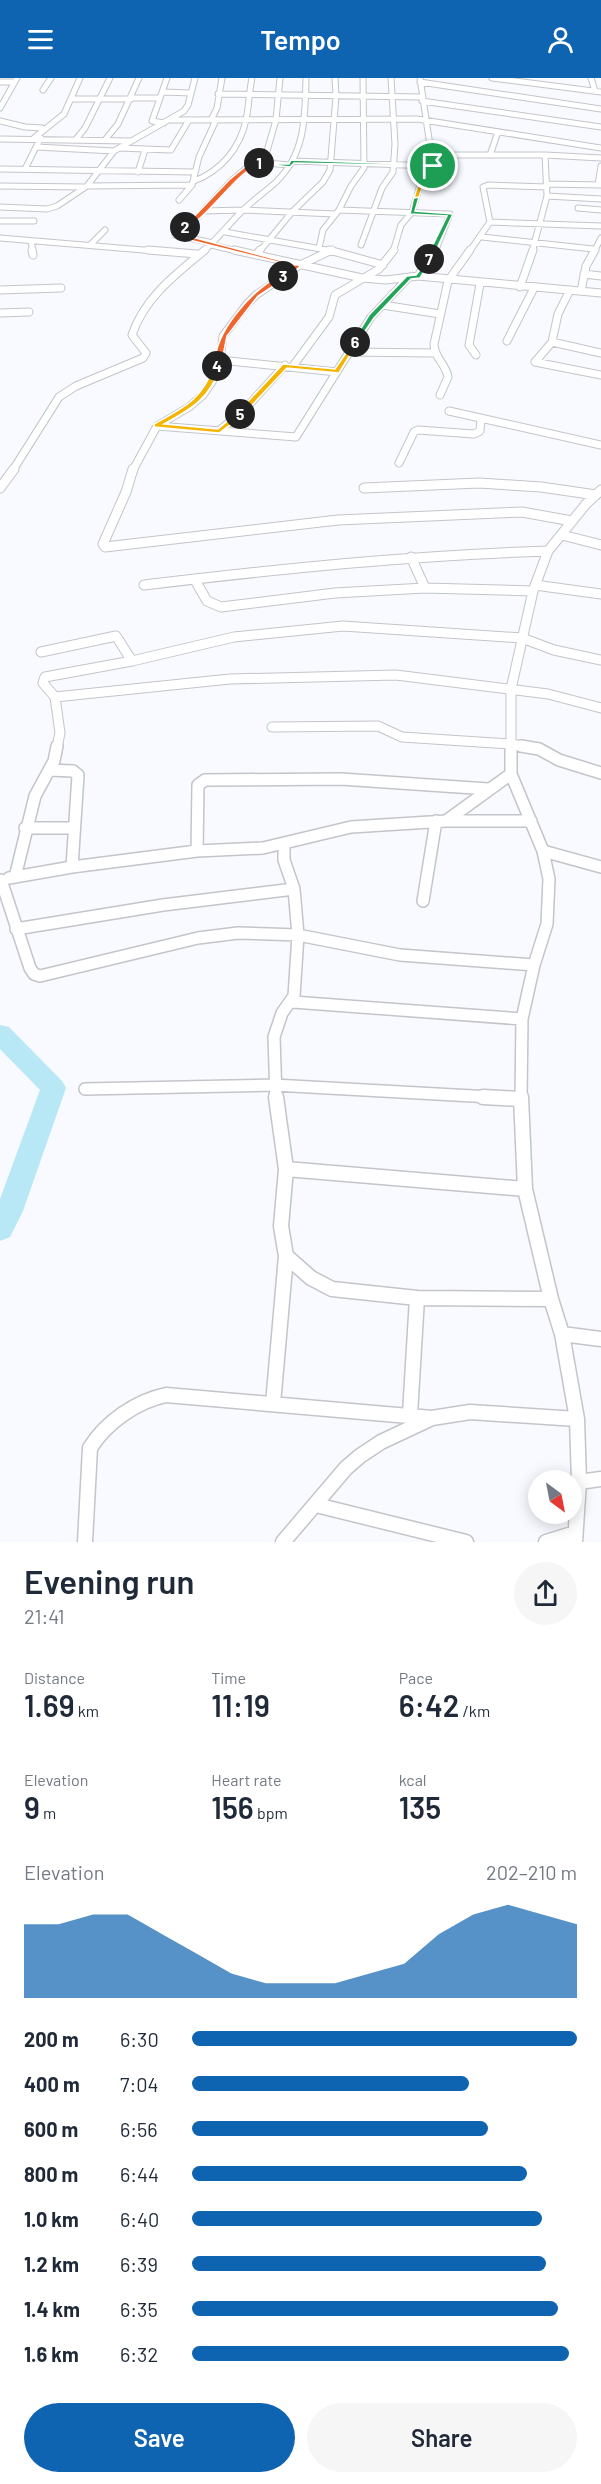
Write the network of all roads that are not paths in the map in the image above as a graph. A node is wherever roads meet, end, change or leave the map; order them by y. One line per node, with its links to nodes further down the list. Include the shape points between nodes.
1 (51, 78): 21 (street)
2 (80, 78): 35 (street)
3 (110, 78): 36 (street)
4 (139, 78): 34 (street)
5 (167, 78): 27 (street)
6 (195, 78): 25 (street)
7 (222, 78): 26 (street)
8 (252, 78): 28 (street)
9 (280, 78): 29 (street)
10 (306, 78): 30 (street)
11 (335, 78): 31 (street)
12 (363, 78): 32 (street)
13 (391, 78): 33 (street)
14 (495, 78): 20 (street)
15 (543, 78): 20 (street)
16 (591, 78): 24 (street)
17 (16, 80): 19 (street); 23 (street)
18 (420, 80): 37 (street); 38 (street)
19 (0, 82)
20 (546, 86): 24 (street); 38 (street)
21 (43, 90)
22 (0, 92): 23 (street)
23 (7, 92): 40 (street)
24 (598, 92)
25 (191, 93): 27 (street); 47 (street, via 187,108)
26 (218, 94): 28 (street); 49 (street)
27 (161, 95): 34 (street); 55 (street, via 152,121)
28 (248, 95): 29 (street); 50 (street)
29 (277, 95): 30 (street); 51 (street)
30 (305, 96): 31 (street); 52 (street)
31 (336, 96): 32 (street); 45 (street)
32 (364, 96): 33 (street); 46 (street)
33 (392, 97): 37 (street); 44 (street)
34 (131, 98): 36 (street); 62 (street)
35 (71, 99): 36 (street); 57 (street, via 60,119)
36 (99, 99): 61 (street)
37 (421, 99): 43 (street); 53 (street)
38 (534, 100): 39 (street); 42 (street)
39 (527, 105)
40 (0, 108)
41 (519, 109): 43 (street)
42 (601, 109)
43 (514, 114): 56 (street)
44 (393, 118): 46 (street); 53 (street); 76 (street)
45 (334, 119): 46 (street); 52 (street); 74 (street)
46 (365, 119): 75 (street)
47 (171, 120): 48 (street); 55 (street)
48 (189, 120): 49 (street); 67 (street, via 171,150)
49 (213, 120): 50 (street); 83 (street)
50 (246, 120): 51 (street); 85 (street, via 242,134 217,171)
51 (276, 120): 52 (street); 72 (street, via 267,151)
52 (305, 120): 73 (street)
53 (428, 120): 58 (street); 68 (street)
54 (0, 121): 57 (street)
55 (164, 123): 63 (street)
56 (601, 127)
57 (42, 128): 59 (street)
58 (498, 132): 65 (street); 69 (street)
59 (38, 138): 60 (street); 61 (street); 64 (street)
60 (0, 139)
61 (76, 139): 62 (street)
62 (105, 140): 63 (street)
63 (130, 141): 66 (street)
64 (36, 147): 66 (street); 80 (street)
65 (601, 148)
66 (116, 149): 67 (street); 81 (street)
67 (145, 150): 82 (street)
68 (433, 155): 69 (street); 77 (street)
69 (490, 155): 70 (street)
70 (544, 155): 71 (street); 86 (street)
71 (601, 158)
72 (253, 162): 73 (street); 97 (street)
73 (292, 163): 74 (street); 95 (street, via 269,190)
74 (331, 164): 75 (street); 99 (street, via 323,182)
75 (363, 164): 76 (street); 100 (street)
76 (394, 165): 77 (street); 98 (street)
77 (433, 166): 101 (street, via 421,182)
78 (601, 166): 84 (street)
79 (0, 169): 80 (street)
80 (25, 169): 81 (street)
81 (98, 172): 82 (street); 89 (street)
82 (138, 172): 83 (street)
83 (195, 172): 85 (street)
84 (600, 174): 87 (street)
85 (193, 183): 89 (street); 92 (street)
86 (547, 185): 87 (street); 90 (street); 104 (street, via 484,186)
87 (599, 185)
88 (0, 186): 89 (street)
89 (86, 186): 93 (street, via 53,208)
90 (547, 196): 91 (street); 105 (street)
91 (601, 199)
92 (178, 200)
93 (0, 207)
94 (578, 208): 96 (street)
95 (243, 210): 97 (street); 99 (street); 108 (street)
96 (601, 210)
97 (204, 211): 115 (street, via 175,235)
98 (374, 211): 100 (street); 101 (street); 117 (street)
99 (292, 212): 100 (street); 113 (street)
100 (337, 212): 118 (street, via 321,235)
101 (412, 212): 125 (street, via 401,225 393,253); 128 (street, via 450,214 435,251)
102 (0, 220): 103 (street)
103 (34, 221)
104 (490, 222): 105 (street); 109 (street)
105 (540, 222): 106 (street); 114 (street)
106 (601, 226)
107 (105, 230): 116 (street)
108 (225, 232): 113 (street); 115 (street)
109 (482, 237): 114 (street); 132 (street)
110 (0, 238): 112 (street)
111 (601, 238): 120 (street)
112 (31, 241): 116 (street); 122 (street)
113 (270, 241): 118 (street); 123 (street)
114 (536, 242): 120 (street); 134 (street)
115 (212, 244): 121 (street); 123 (street)
116 (90, 245): 121 (street)
117 (360, 245)
118 (319, 248): 119 (street)
119 (332, 250): 125 (street); 126 (street)
120 (592, 252): 124 (street); 127 (street)
121 (197, 254): 164 (street, via 165,284 133,324 132,335 146,353 143,358 59,397)
122 (33, 255)
123 (256, 255): 126 (street)
124 (601, 256)
125 (383, 265): 130 (street)
126 (298, 266): 130 (street); 152 (street, via 248,304 223,336)
127 (584, 274): 129 (street); 139 (street)
128 (418, 276): 131 (street); 132 (street)
129 (601, 276)
130 (362, 278): 131 (street); 151 (street, via 335,295 329,317)
131 (409, 278): 141 (street)
132 (448, 281): 133 (street); 144 (street)
133 (480, 284): 134 (street); 150 (street, via 469,345)
134 (520, 286): 136 (street)
135 (61, 288): 137 (street)
136 (534, 288): 138 (street); 145 (street)
137 (0, 290)
138 (570, 290): 139 (street); 146 (street, via 558,314)
139 (581, 291): 140 (street)
140 (601, 293)
141 (383, 305): 144 (street); 147 (street)
142 (29, 312): 143 (street)
143 (0, 314)
144 (441, 314): 148 (street)
145 (507, 341)
146 (552, 342): 149 (street); 156 (street, via 535,363)
147 (348, 352): 148 (street); 155 (street)
148 (434, 353): 157 (street, via 447,367 448,384)
149 (601, 353)
150 (476, 355)
151 (299, 358): 153 (street); 154 (street)
152 (220, 360): 153 (street); 160 (street, via 203,395)
153 (289, 366): 154 (street); 161 (street)
154 (310, 368): 155 (street)
155 (337, 372): 161 (street, via 296,437)
156 (601, 375)
157 (440, 395)
158 (449, 411): 159 (street)
159 (481, 419): 162 (street); 163 (street, via 480,431 474,434 414,432)
160 (157, 426): 161 (street); 167 (street, via 133,469 105,547 338,520 522,512)
161 (219, 431)
162 (601, 445)
163 (399, 463)
164 (0, 488)
165 (364, 488): 166 (street, via 479,483 532,486)
166 (599, 497): 167 (street, via 586,504)
167 (572, 520): 168 (street)
168 (561, 535): 169 (street); 170 (street)
169 (601, 545)
170 (548, 551): 171 (street); 175 (street)
171 (411, 557): 172 (street); 174 (street)
172 (195, 580): 173 (street); 174 (street, via 205,600 220,607 334,593)
173 (144, 585)
174 (425, 588): 175 (street)
175 (534, 588): 176 (street); 177 (street)
176 (601, 594)
177 (522, 638): 179 (street); 180 (street, via 343,626 234,637); 181 (street)
178 (41, 652): 180 (street, via 116,636)
179 (601, 660)
180 (132, 661): 182 (street, via 45,677 43,682)
181 (511, 689): 182 (street, via 396,675 322,675 230,679); 183 (street); 185 (street)
182 (55, 697): 186 (street, via 60,733)
183 (601, 708)
184 (272, 727): 185 (street, via 378,726 402,737)
185 (510, 744): 187 (street, via 539,749 559,760); 188 (street)
186 (49, 770): 192 (street); 193 (street, via 73,771 78,775)
187 (601, 772)
188 (511, 774): 189 (street); 191 (street)
189 (488, 789): 190 (street); 196 (street, via 341,778 205,780 198,785)
190 (441, 821): 191 (street); 194 (street, via 351,827); 204 (street)
191 (531, 821): 197 (street)
192 (25, 828): 193 (street); 201 (street)
193 (74, 828): 199 (street)
194 (284, 843): 195 (street); 198 (street)
195 (263, 848): 196 (street); 198 (street)
196 (197, 851): 199 (street)
197 (543, 851): 200 (street); 207 (street, via 549,879 547,924)
198 (284, 860): 203 (street)
199 (72, 867): 201 (street)
200 (601, 867)
201 (15, 877): 202 (street)
202 (0, 880): 205 (street)
203 (294, 889): 205 (street); 206 (street)
204 (423, 901)
205 (16, 929): 206 (street, via 30,968 40,976 198,938 238,933)
206 (298, 935): 207 (street, via 400,956); 208 (street)
207 (534, 965): 209 (street)
208 (292, 1002): 209 (street); 210 (street, via 282,1014 274,1036)
209 (522, 1019): 212 (street)
210 (274, 1085): 211 (street); 212 (street); 213 (street)
211 (85, 1089)
212 (521, 1099): 214 (street)
213 (286, 1169): 214 (street); 215 (street, via 281,1226)
214 (525, 1189): 217 (street)
215 (286, 1256): 216 (street, via 311,1278 332,1289); 220 (street)
216 (417, 1298): 217 (street); 221 (street)
217 (551, 1299): 218 (street)
218 (562, 1334): 219 (street); 223 (street)
219 (601, 1339)
220 (273, 1404): 221 (street); 229 (street, via 166,1395 150,1398 116,1420 90,1448)
221 (410, 1414): 222 (street)
222 (432, 1418): 223 (street, via 471,1412); 227 (street, via 360,1455)
223 (577, 1419): 224 (street)
224 (579, 1470)
225 (601, 1479): 226 (street)
226 (582, 1482)
227 (316, 1505): 230 (street); 231 (street)
228 (575, 1537): 232 (street)
229 (85, 1542)
230 (283, 1542)
231 (466, 1542)
232 (546, 1542)

